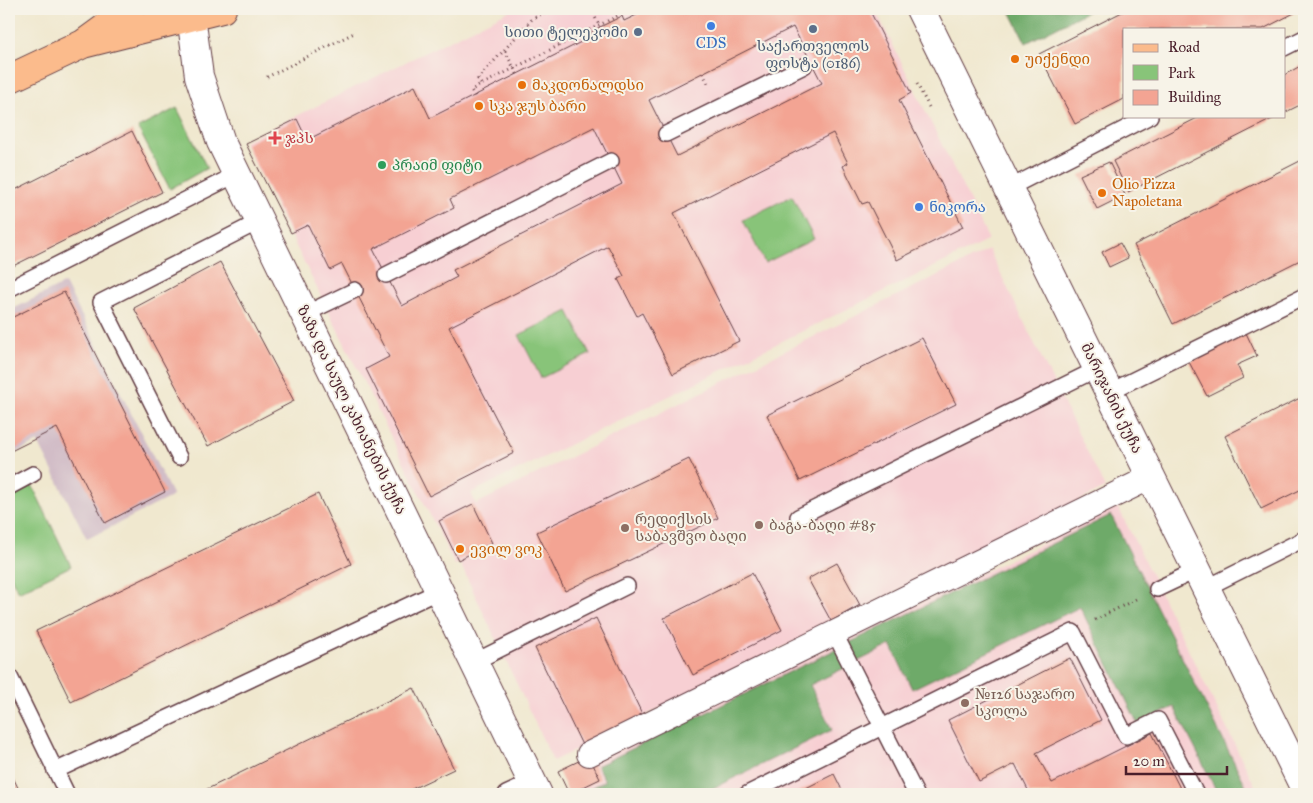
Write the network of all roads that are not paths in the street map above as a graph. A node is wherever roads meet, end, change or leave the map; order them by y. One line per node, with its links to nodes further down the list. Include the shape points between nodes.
1 (131, 9): 6 (main road)
2 (222, 9): 4 (main road)
3 (920, 9): 14 (street, მარიჯანის ქუჩა)
4 (190, 16): 6 (main road); 13 (street, ზაზა და საულ კახიანების ქუჩა, via 199,76 221,142)
5 (1304, 38): 7 (lane)
6 (83, 44): 9 (main road)
7 (1286, 47)
8 (804, 66): 11 (lane)
9 (9, 79)
10 (1146, 118): 14 (lane)
11 (666, 134)
12 (611, 161): 16 (lane)
13 (237, 174): 15 (street, ზაზა და საულ კახიანების ქუჩა); 17 (lane)
14 (1008, 188): 21 (street, მარიჯანის ქუჩა)
15 (260, 222): 20 (street, ზაზა და საულ კახიანების ქუჩა); 22 (lane, via 101,302)
16 (386, 275)
17 (9, 290)
18 (355, 290): 20 (lane)
19 (1304, 296): 21 (lane)
20 (305, 314): 31 (street, ზაზა და საულ კახიანების ქუჩა)
21 (1103, 380): 24 (street, მარიჯანის ქუჩა); 26 (lane)
22 (178, 458)
23 (32, 474): 25 (lane)
24 (1151, 477): 28 (street, მარიჯანის ქუჩა); 32 (street)
25 (9, 487)
26 (798, 517)
27 (1304, 539): 28 (lane)
28 (1201, 579): 30 (lane); 38 (street, მარიჯანის ქუჩა)
29 (627, 586): 33 (lane)
30 (1157, 588)
31 (439, 591): 33 (street, ზაზა და საულ კახიანების ქუჩა); 37 (lane)
32 (834, 632): 35 (lane); 36 (street)
33 (474, 662): 39 (street, ზაზა და საულ კახიანების ქუჩა)
34 (9, 675): 37 (lane)
35 (882, 727): 42 (lane); 43 (lane); 44 (lane, via 1073,632 1126,736 1158,720)
36 (589, 754)
37 (55, 771): 40 (lane)
38 (1303, 780)
39 (535, 788): 41 (lane)
40 (66, 794)
41 (506, 794)
42 (747, 794)
43 (916, 794)
44 (1196, 794)

